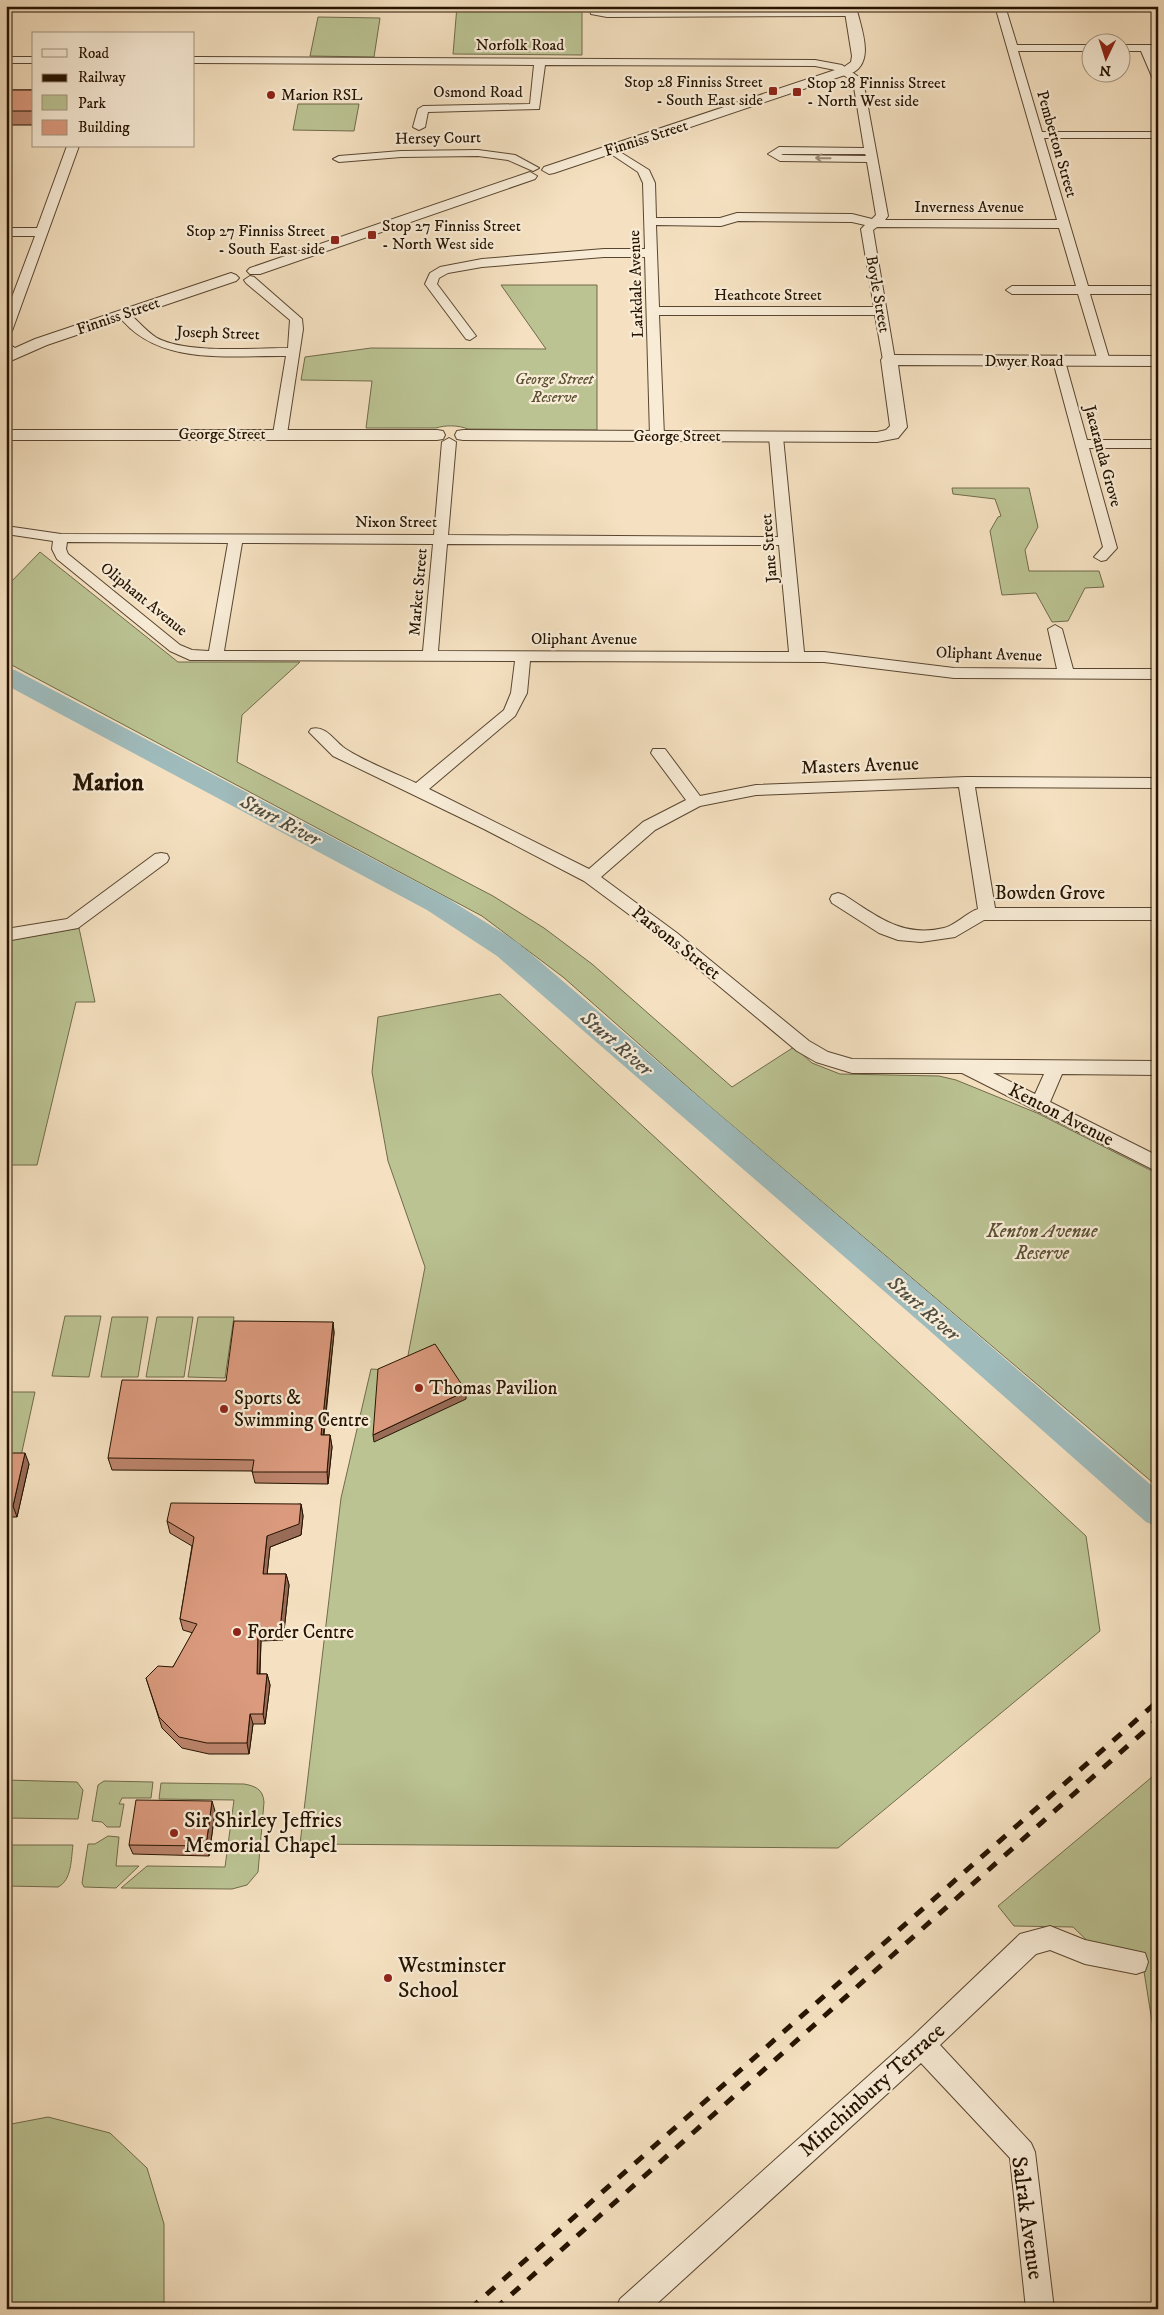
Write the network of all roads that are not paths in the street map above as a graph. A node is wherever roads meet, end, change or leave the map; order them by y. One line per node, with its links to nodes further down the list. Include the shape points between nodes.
1 (1000, 6): 5 (street, Pemberton Street)
2 (596, 10): 3 (street)
3 (712, 10): 4 (street)
4 (850, 10): 14 (street, via 858,62)
5 (1012, 48): 6 (street); 18 (street, Pemberton Street)
6 (1082, 48)
7 (1132, 48): 8 (street)
8 (1145, 48): 9 (street); 15 (street)
9 (1158, 48)
10 (6, 60): 11 (street)
11 (32, 60)
12 (195, 60): 13 (street, Norfolk Road)
13 (540, 61): 14 (street, Norfolk Road, via 826,63); 16 (street, Osmond Road, via 535,108 423,108)
14 (845, 71): 21 (street, Finniss Street); 22 (street, Boyle Street, via 858,80)
15 (1158, 79)
16 (419, 127)
17 (1158, 135): 18 (street)
18 (1038, 138): 19 (street); 27 (street, Pemberton Street)
19 (1158, 142)
20 (72, 148): 29 (street)
21 (612, 150): 24 (street, Finniss Street, via 549,170 551,173 547,177 538,178); 25 (street, Larkdale Avenue, via 643,170 649,183)
22 (871, 155): 22 (street, one-way to 22, via 780,158 774,154 779,150); 26 (street, Boyle Street, via 882,216)
23 (339, 159): 24 (street, Hersey Court, via 478,153 511,157)
24 (532, 172): 31 (street)
25 (650, 221): 26 (street, Inverness Avenue, via 833,227); 30 (street, Larkdale Avenue)
26 (874, 223): 27 (street, Inverness Avenue); 37 (street, Boyle Street, via 867,229)
27 (1063, 224): 33 (street, Pemberton Street)
28 (6, 232): 29 (street)
29 (42, 232): 35 (street)
30 (652, 253): 36 (street, Larkdale Avenue); 40 (street, via 604,253 482,263 444,270 434,276 431,284)
31 (252, 275): 38 (street, Finniss Street, via 238,281 231,278); 42 (street, via 296,319)
32 (1012, 290): 33 (street)
33 (1083, 290): 34 (street); 45 (street, Pemberton Street)
34 (1158, 290)
35 (10, 310): 39 (street)
36 (654, 311): 37 (street, Heathcote Street); 50 (street, Larkdale Avenue)
37 (882, 311): 43 (street, Boyle Street)
38 (124, 315): 41 (street, Finniss Street); 42 (street, Joseph Street, via 148,338 166,347)
39 (6, 331)
40 (470, 336)
41 (9, 352)
42 (293, 352): 47 (street)
43 (890, 360): 44 (street, Dwyer Road); 48 (street, Boyle Street, via 899,427)
44 (1060, 361): 45 (street, Dwyer Road); 53 (street, Jacaranda Grove)
45 (1104, 361): 46 (street, Dwyer Road)
46 (1158, 361)
47 (280, 434): 49 (street, George Street); 51 (street, George Street)
48 (892, 434): 52 (street, George Street, via 877,437)
49 (6, 435)
50 (657, 436): 51 (street, George Street); 52 (street, George Street)
51 (449, 437): 58 (street, Market Street)
52 (776, 437): 59 (street, Jane Street)
53 (1081, 444): 54 (street); 60 (street, Jacaranda Grove, via 1110,548)
54 (1158, 444)
55 (6, 530): 56 (street, Nixon Street)
56 (61, 538): 57 (street, Nixon Street); 62 (street, Oliphant Avenue, via 62,556 176,648 190,655)
57 (236, 539): 58 (street, Nixon Street); 62 (street)
58 (440, 540): 59 (street, Nixon Street); 63 (street, Market Street)
59 (786, 541): 65 (street, Jane Street)
60 (1101, 557)
61 (1055, 629): 66 (street)
62 (216, 655): 63 (street, Oliphant Avenue)
63 (430, 656): 64 (street, Oliphant Avenue)
64 (523, 656): 65 (street, Oliphant Avenue); 72 (street, via 521,689 510,713)
65 (797, 657): 66 (street, Oliphant Avenue, via 824,657 954,673)
66 (1066, 673): 67 (street, Oliphant Avenue)
67 (1158, 674)
68 (317, 732): 72 (street, Parsons Street, via 339,752)
69 (659, 753): 73 (street)
70 (966, 782): 71 (street, Masters Avenue); 73 (street, Masters Avenue, via 756,790); 77 (street)
71 (1158, 783)
72 (418, 790): 75 (street, Parsons Street)
73 (696, 802): 75 (street, Masters Avenue, via 650,826)
74 (161, 858): 79 (street, via 72,924)
75 (590, 876): 80 (street, Parsons Street, via 671,937 803,1046 822,1057 852,1066)
76 (838, 899): 77 (street, Bowden Grove, via 875,924 909,936 949,933 981,914)
77 (987, 914): 78 (street, Bowden Grove)
78 (1158, 914)
79 (6, 935)
80 (963, 1066): 81 (street, Parsons Street); 83 (street, Kenton Avenue)
81 (1055, 1068): 82 (street, Parsons Street); 83 (street)
82 (1158, 1068)
83 (1040, 1104): 84 (street, Kenton Avenue)
84 (1158, 1165)
85 (1136, 1962): 86 (street, Minchinbury Terrace, via 1085,1952 1050,1938 1029,1942)
86 (922, 2045): 87 (street, Minchinbury Terrace); 88 (street, Salrak Avenue, via 1022,2152)
87 (630, 2309)
88 (1040, 2309)

